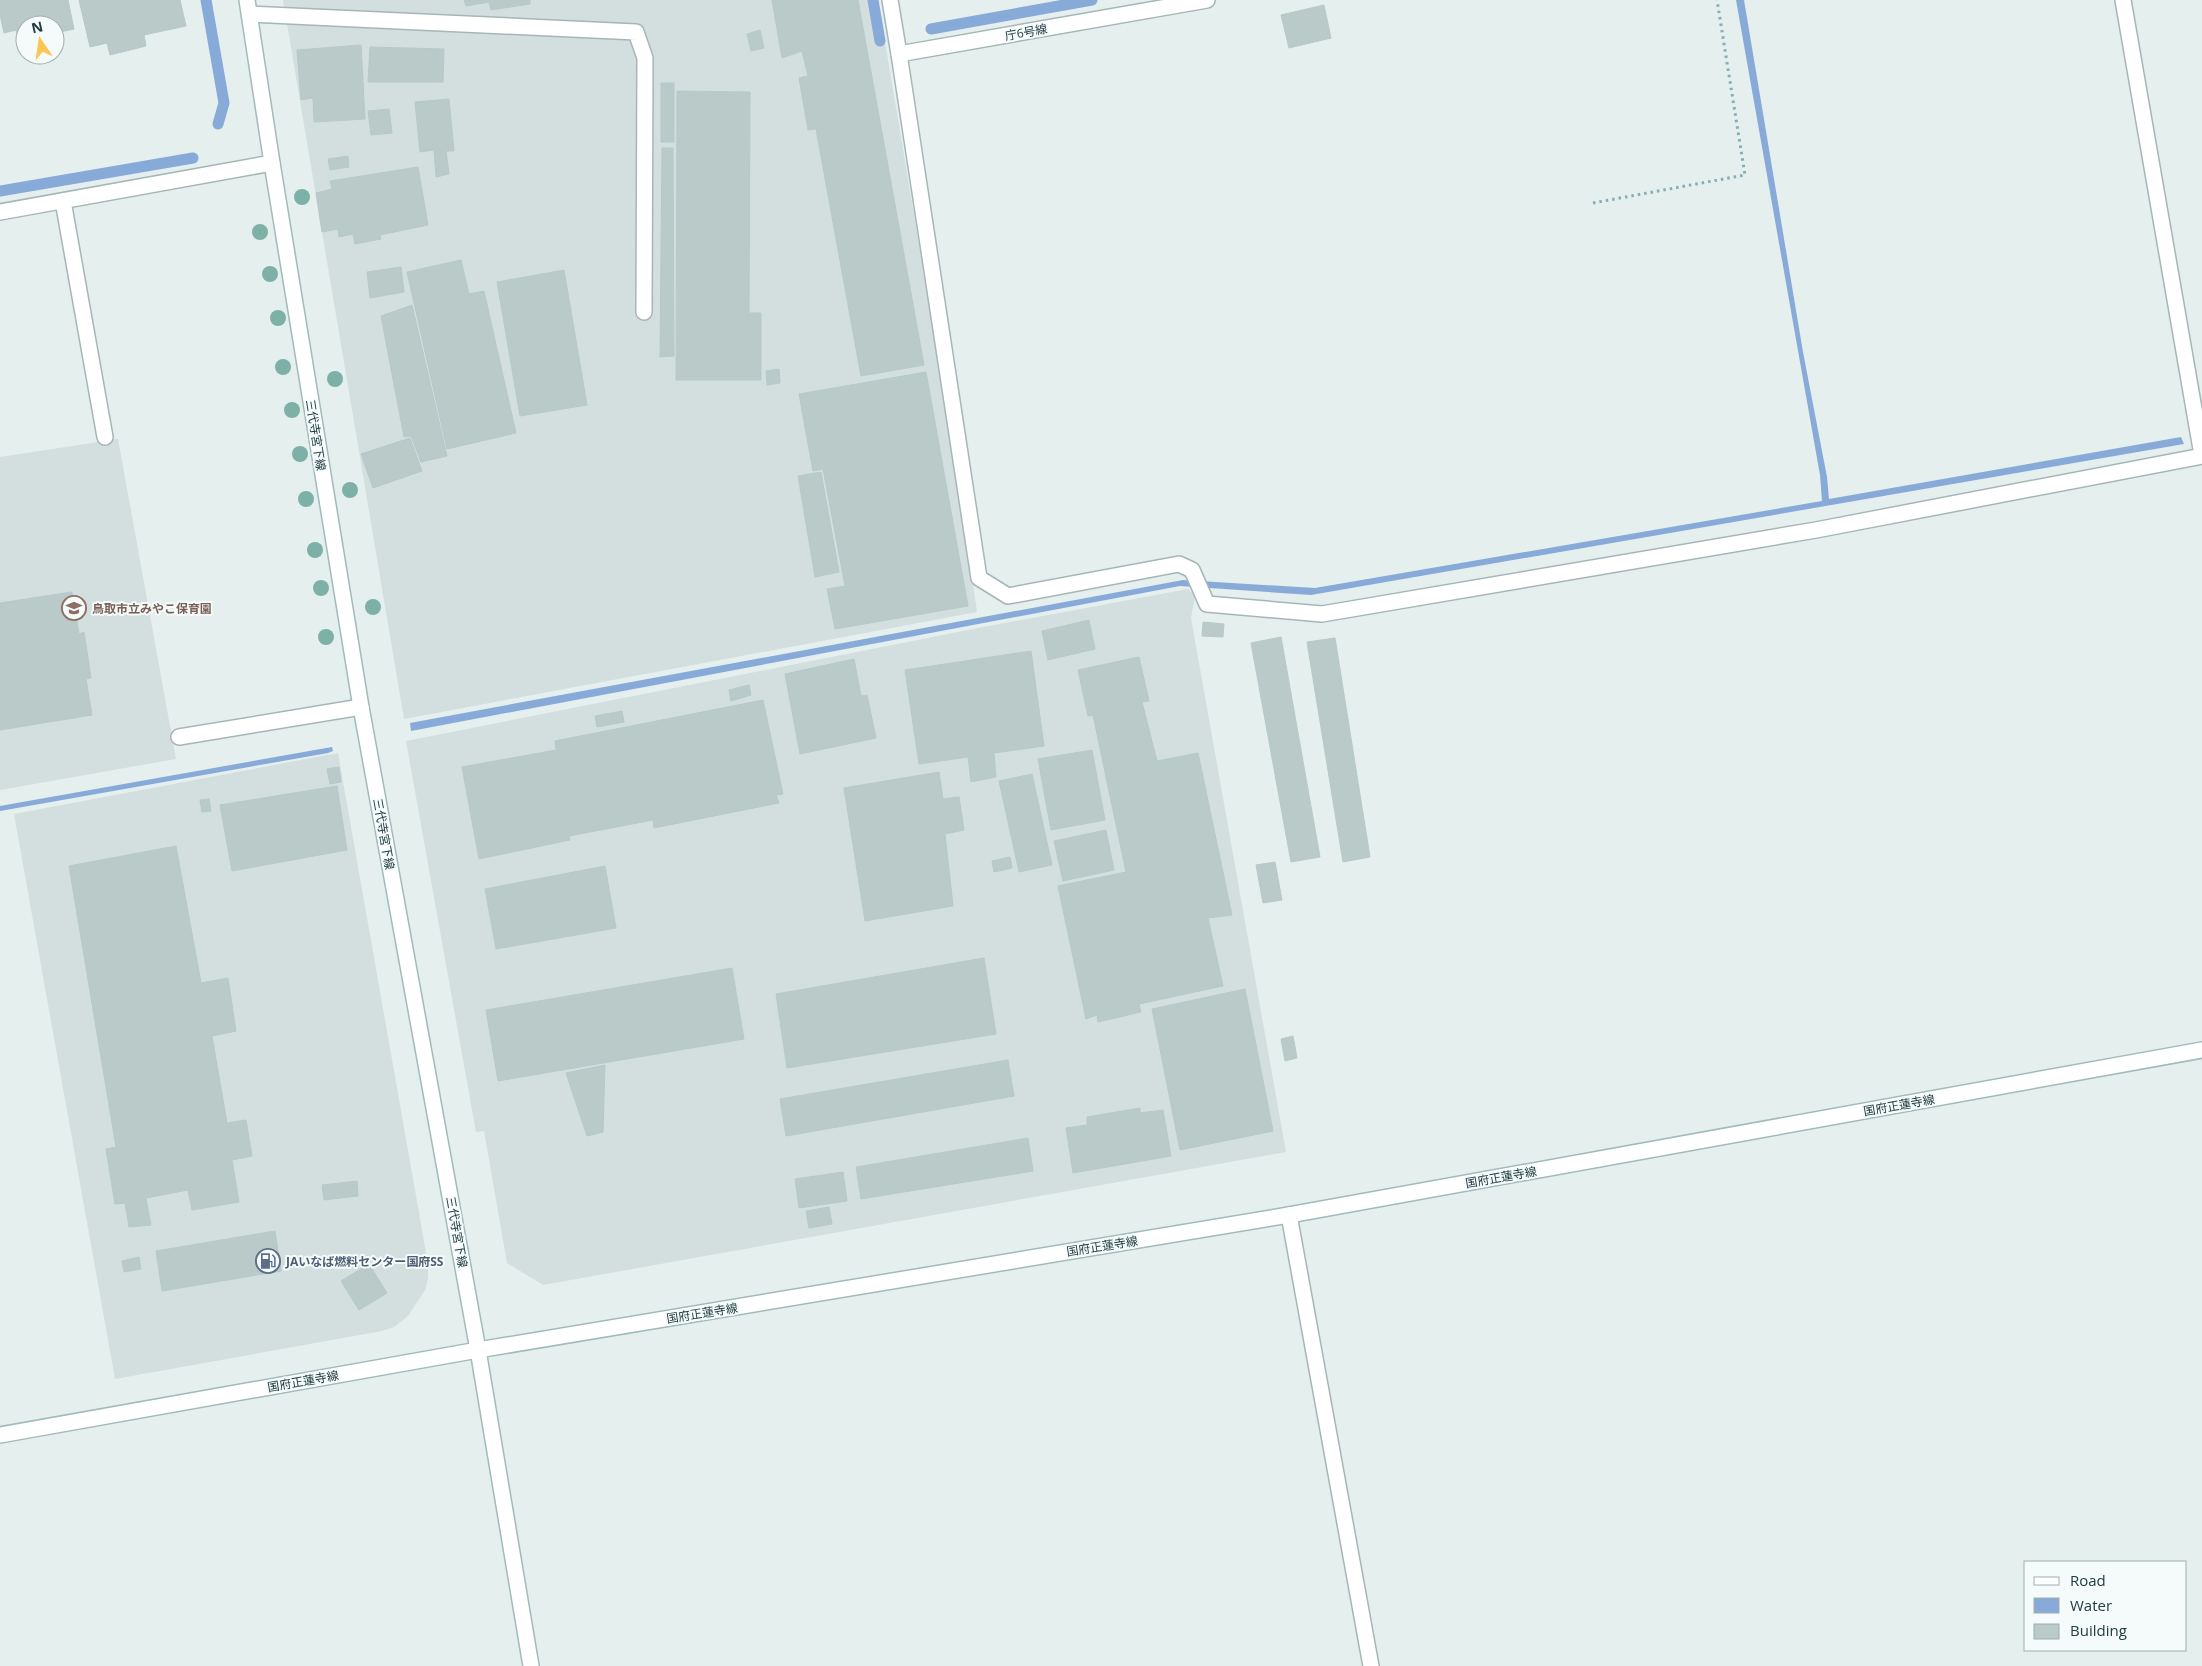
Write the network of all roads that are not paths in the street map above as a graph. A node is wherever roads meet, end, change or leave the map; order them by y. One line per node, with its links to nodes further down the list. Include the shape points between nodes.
1 (890, 0): 5 (main road)
2 (1207, 0): 5 (main road, 庁6号線)
3 (2123, 0): 11 (main road)
4 (249, 7): 6 (main road, 三代寺宮下線); 9 (main road, via 636,32 645,58)
5 (899, 54): 11 (main road, via 979,578 1008,596 1179,564 1192,570 1207,604 1322,614 1816,530)
6 (272, 162): 7 (main road); 12 (main road, 三代寺宮下線)
7 (63, 201): 8 (main road); 10 (main road)
8 (0, 212)
9 (644, 312)
10 (105, 437)
11 (2202, 456)
12 (361, 707): 13 (main road); 16 (main road, 三代寺宮下線)
13 (179, 737)
14 (2202, 1050): 15 (main road, 国府正蓮寺線)
15 (1289, 1215): 16 (main road, 国府正蓮寺線); 19 (main road)
16 (478, 1350): 17 (main road, 国府正蓮寺線); 18 (main road, 三代寺宮下線)
17 (0, 1435)
18 (531, 1666)
19 (1371, 1666)

